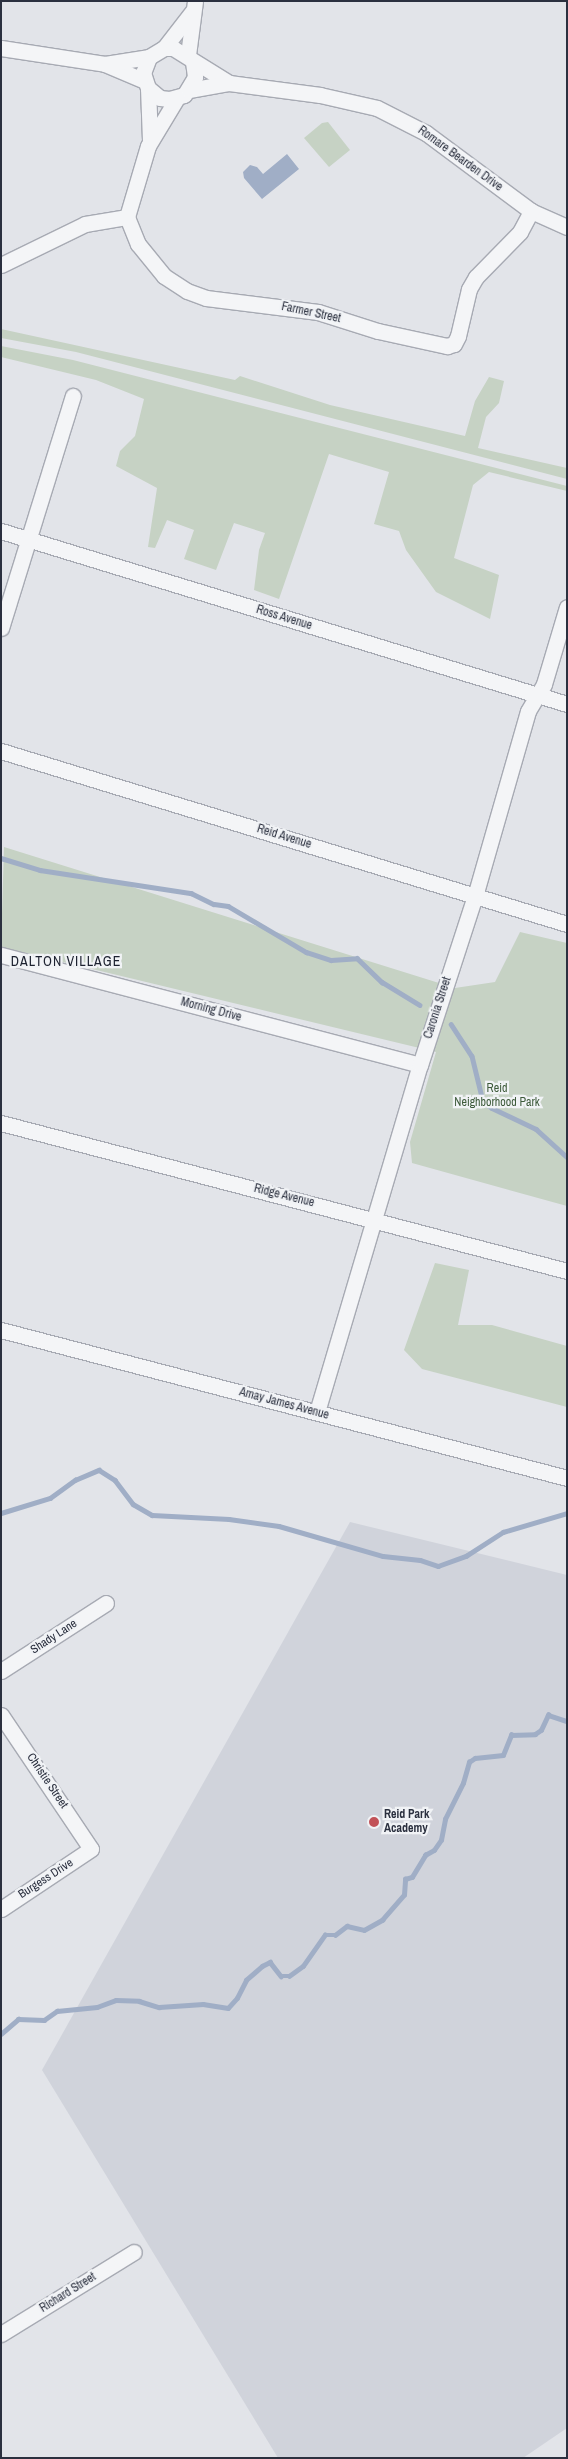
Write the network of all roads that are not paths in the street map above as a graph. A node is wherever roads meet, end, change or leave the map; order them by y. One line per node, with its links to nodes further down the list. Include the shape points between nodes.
1 (193, 6): 3 (street); 5 (street)
2 (1, 48): 6 (street)
3 (164, 48): 4 (street); 5 (street, via 181,50)
4 (149, 58): 6 (street); 8 (street, via 144,72)
5 (190, 58): 7 (street, Romare Bearden Drive); 9 (street, via 195,77)
6 (105, 64): 8 (street)
7 (229, 82): 9 (street, Romare Bearden Drive); 11 (street, Romare Bearden Drive, via 320,95 392,114 432,137)
8 (146, 84): 9 (street, via 160,98); 10 (street)
9 (183, 94): 10 (street)
10 (150, 141): 12 (street)
11 (531, 211): 12 (street, Farmer Street, via 520,232 476,277 469,289 458,336 454,344 446,346 318,312 229,302 187,292 164,276 147,257); 13 (street, Romare Bearden Drive)
12 (127, 217): 14 (street, via 85,224)
13 (567, 227)
14 (1, 265)
15 (73, 396): 17 (street)
16 (1, 531): 17 (street, Ross Avenue)
17 (29, 540): 19 (street); 20 (street, Ross Avenue)
18 (567, 607): 20 (street, Caronia Street, via 544,684)
19 (1, 628)
20 (537, 695): 21 (street, Ross Avenue); 23 (street, Caronia Street, via 528,711)
21 (567, 704)
22 (1, 751): 23 (street, Reid Avenue)
23 (475, 896): 24 (street, Reid Avenue); 26 (street, Caronia Street)
24 (567, 924)
25 (1, 955): 26 (street, Morning Drive)
26 (420, 1065): 28 (street, Caronia Street)
27 (1, 1124): 28 (street, Ridge Avenue)
28 (374, 1219): 29 (street, Ridge Avenue); 31 (street, Caronia Street)
29 (567, 1271)
30 (1, 1330): 31 (street, Amay James Avenue)
31 (317, 1412): 32 (street, Amay James Avenue)
32 (567, 1478)
33 (106, 1603): 34 (street, Shady Lane)
34 (1, 1671)
35 (1, 1714): 36 (street, Christie Street)
36 (91, 1849): 37 (street, Burgess Drive)
37 (1, 1909)
38 (134, 2252): 39 (street, Richard Street)
39 (1, 2334)

